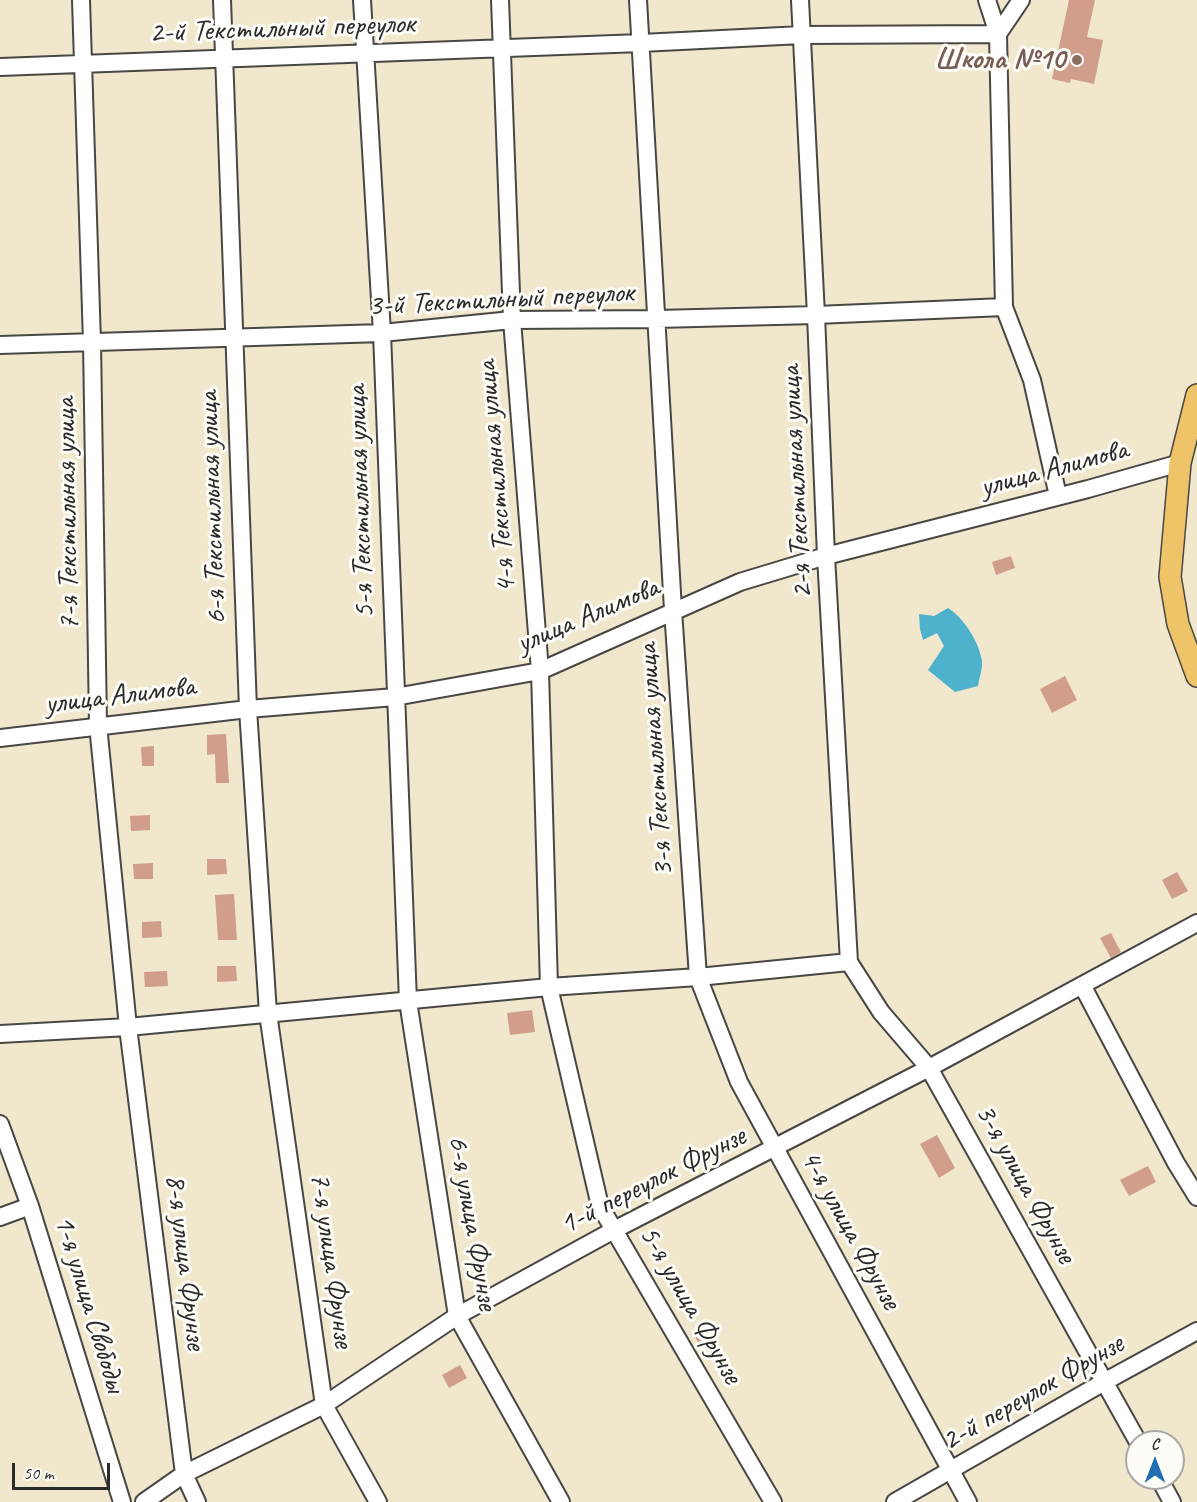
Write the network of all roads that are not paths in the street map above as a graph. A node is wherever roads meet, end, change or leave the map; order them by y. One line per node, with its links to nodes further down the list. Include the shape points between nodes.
1 (81, 0): 15 (street, 7-я Текстильная улица)
2 (222, 0): 14 (street, 6-я Текстильная улица)
3 (362, 0): 13 (street, 5-я Текстильная улица)
4 (500, 0): 12 (street, 4-я Текстильная улица)
5 (638, 0): 11 (street, 3-я Текстильная улица)
6 (800, 0): 10 (street, 2-я Текстильная улица)
7 (987, 0): 9 (street)
8 (1022, 0): 9 (street)
9 (998, 34): 10 (street, 2-й Текстильный переулок); 17 (street)
10 (802, 35): 11 (street, 2-й Текстильный переулок); 18 (street, 2-я Текстильная улица)
11 (641, 43): 12 (street, 2-й Текстильный переулок); 19 (street, 3-я Текстильная улица)
12 (501, 47): 13 (street, 2-й Текстильный переулок); 20 (street, 4-я Текстильная улица)
13 (364, 53): 14 (street, 2-й Текстильный переулок); 21 (street, 5-я Текстильная улица)
14 (224, 57): 15 (street, 2-й Текстильный переулок); 22 (street, 6-я Текстильная улица)
15 (83, 64): 16 (street, 2-й Текстильный переулок); 23 (street, 7-я Текстильная улица)
16 (0, 67)
17 (1004, 307): 18 (street, 3-й Текстильный переулок); 27 (street, via 1032,380)
18 (816, 315): 19 (street, 3-й Текстильный переулок); 28 (street, 2-я Текстильная улица)
19 (657, 319): 20 (street, 3-й Текстильный переулок); 29 (street, 3-я Текстильная улица)
20 (512, 320): 21 (street, 3-й Текстильный переулок); 30 (street, 4-я Текстильная улица)
21 (382, 333): 22 (street, 3-й Текстильный переулок); 32 (street, 5-я Текстильная улица)
22 (234, 338): 23 (street, 3-й Текстильный переулок); 33 (street, 6-я Текстильная улица)
23 (92, 342): 24 (street, 3-й Текстильный переулок); 34 (street, 7-я Текстильная улица)
24 (0, 345)
25 (1197, 394): 26 (main road)
26 (1180, 463): 27 (street, улица Алимова); 31 (main road, via 1170,578 1178,624)
27 (1058, 496): 28 (street, улица Алимова)
28 (826, 556): 29 (street, улица Алимова, via 740,582); 37 (street, 2-я Текстильная улица)
29 (672, 610): 30 (street, улица Алимова); 38 (street, 3-я Текстильная улица)
30 (540, 671): 32 (street, улица Алимова); 40 (street, 4-я Текстильная улица)
31 (1197, 676)
32 (395, 697): 33 (street, улица Алимова); 41 (street, 5-я Текстильная улица)
33 (248, 709): 34 (street, улица Алимова); 42 (street, 6-я Текстильная улица)
34 (98, 725): 35 (street, улица Алимова); 43 (street, 7-я Текстильная улица)
35 (0, 738)
36 (1197, 923): 39 (street, 1-й переулок Фрунзе)
37 (849, 962): 38 (street); 45 (street, 3-я улица Фрунзе, via 881,1012)
38 (698, 977): 40 (street); 47 (street, 4-я улица Фрунзе, via 739,1082)
39 (1082, 985): 45 (street, 1-й переулок Фрунзе); 48 (street)
40 (549, 987): 41 (street); 51 (street, 5-я улица Фрунзе, via 600,1206)
41 (408, 1002): 42 (street); 52 (street, 6-я улица Фрунзе)
42 (268, 1013): 43 (street); 55 (street, 7-я улица Фрунзе)
43 (128, 1027): 44 (street); 58 (street, 8-я улица Фрунзе)
44 (0, 1034)
45 (929, 1068): 47 (street, 1-й переулок Фрунзе); 54 (street, 3-я улица Фрунзе)
46 (0, 1124): 49 (street, 1-я улица Свободы)
47 (775, 1148): 51 (street, 1-й переулок Фрунзе); 57 (street, 4-я улица Фрунзе)
48 (1197, 1197)
49 (30, 1206): 50 (street); 59 (street, 1-я улица Свободы)
50 (0, 1216)
51 (614, 1230): 52 (street, 1-й переулок Фрунзе); 64 (street, 5-я улица Фрунзе)
52 (457, 1316): 55 (street, 1-й переулок Фрунзе); 63 (street, 6-я улица Фрунзе)
53 (1197, 1331): 54 (street, 2-й переулок Фрунзе)
54 (1104, 1382): 56 (street, 3-я улица Фрунзе); 57 (street, 2-й переулок Фрунзе)
55 (324, 1405): 58 (street, 1-й переулок Фрунзе); 62 (street, 7-я улица Фрунзе)
56 (1131, 1430)
57 (950, 1471): 65 (street, 2-й переулок Фрунзе); 66 (street, 4-я улица Фрунзе)
58 (184, 1474): 60 (street, 1-й переулок Фрунзе); 61 (street, 8-я улица Фрунзе)
59 (122, 1502)
60 (144, 1502)
61 (196, 1502)
62 (378, 1502)
63 (561, 1502)
64 (773, 1502)
65 (896, 1502)
66 (968, 1502)

